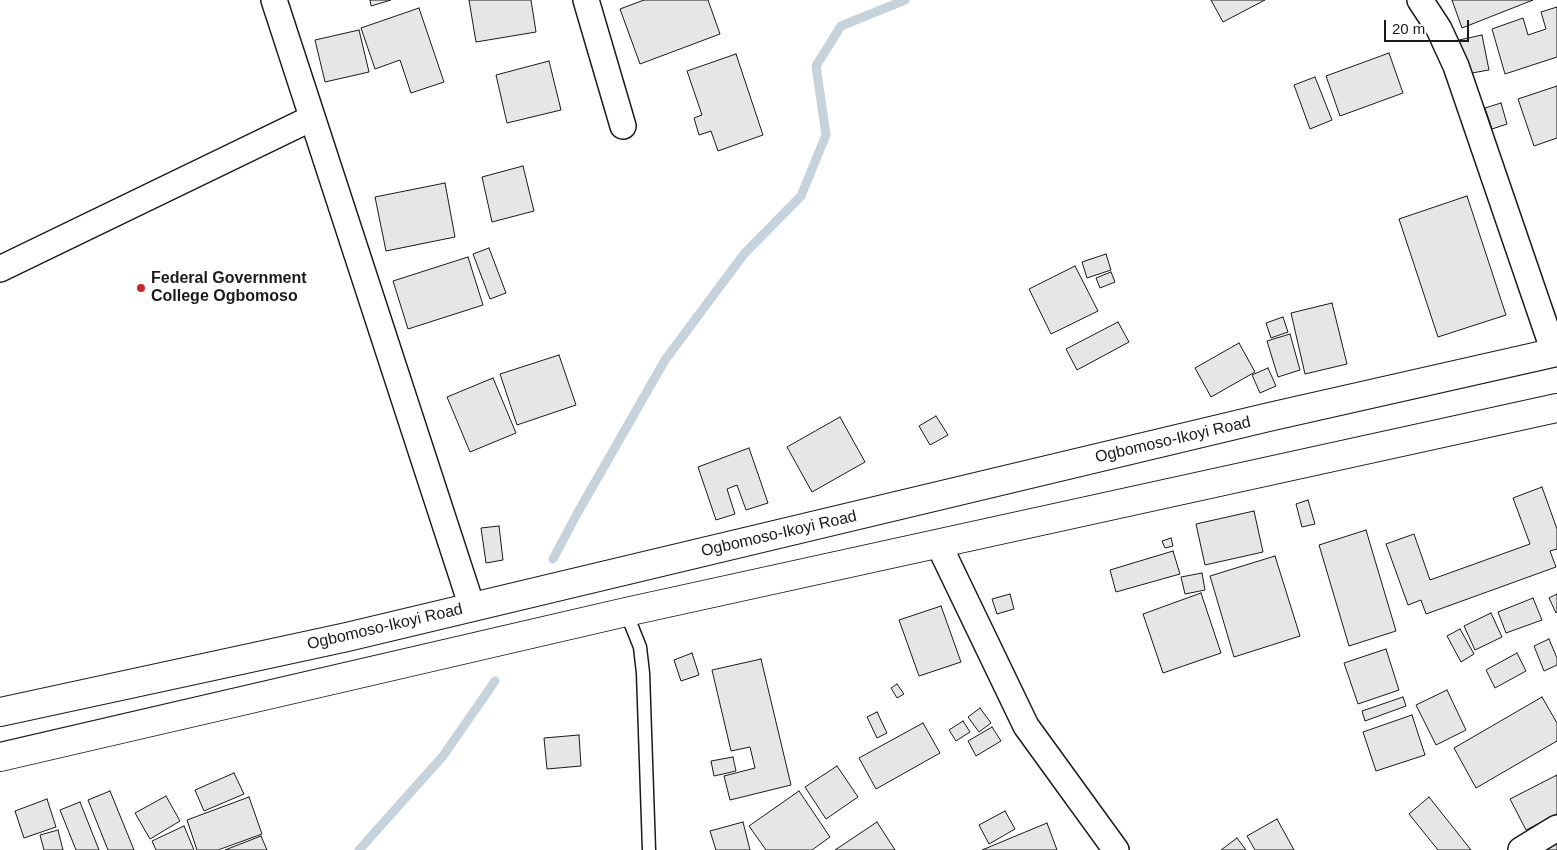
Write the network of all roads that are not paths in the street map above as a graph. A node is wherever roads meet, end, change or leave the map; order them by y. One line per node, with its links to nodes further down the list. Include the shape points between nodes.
1 (274, 0): 4 (street)
2 (586, 0): 5 (street)
3 (1420, 0): 7 (street, via 1439,29 1456,66)
4 (312, 118): 6 (street); 10 (street)
5 (623, 126)
6 (0, 269)
7 (1555, 352): 10 (main road, Ogbomoso-Ikoyi Road)
8 (1557, 408): 9 (main road)
9 (938, 543): 11 (main road); 16 (street, via 1026,726)
10 (472, 607): 12 (main road, Ogbomoso-Ikoyi Road)
11 (626, 612): 13 (main road); 15 (lane, via 640,647 643,673)
12 (0, 712)
13 (0, 757)
14 (1557, 828): 17 (street)
15 (649, 850)
16 (1116, 850)
17 (1521, 850)

